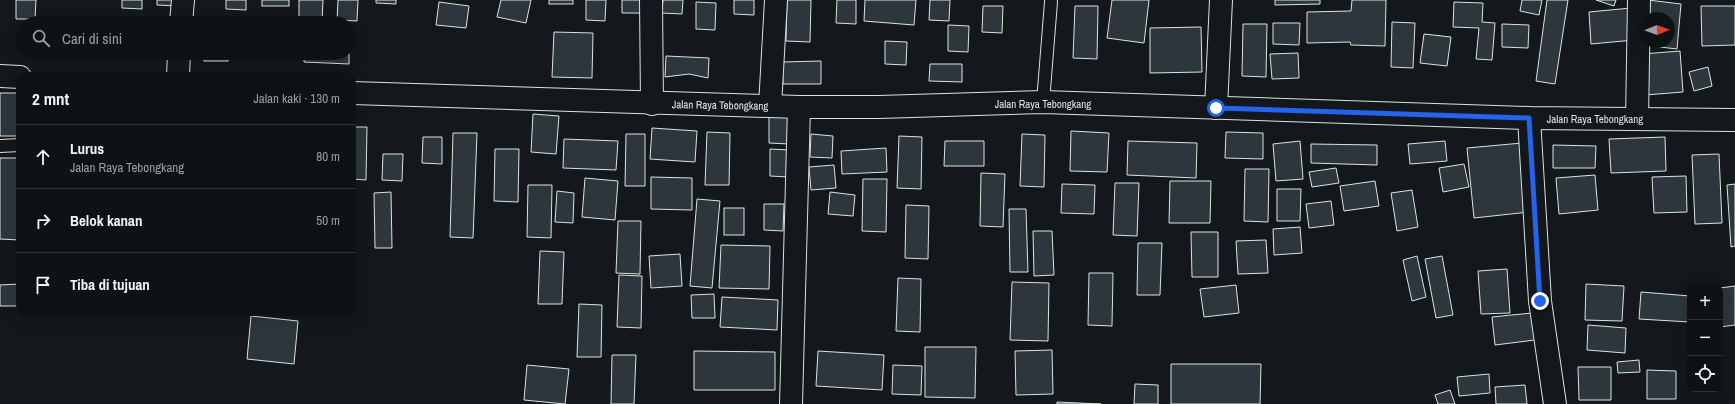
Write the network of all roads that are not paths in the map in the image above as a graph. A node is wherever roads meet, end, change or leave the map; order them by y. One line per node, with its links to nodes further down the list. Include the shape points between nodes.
1 (182, 0): 7 (main road)
2 (651, 0): 14 (main road)
3 (776, 0): 15 (main road)
4 (1221, 0): 17 (main road)
5 (1639, 0): 19 (main road)
6 (1051, 2): 13 (lane)
7 (181, 16)
8 (179, 60): 9 (main road)
9 (178, 72)
10 (0, 76): 11 (main road)
11 (16, 77)
12 (356, 93): 14 (main road, Jalan Raya Tebongkang)
13 (1043, 102): 16 (main road, Jalan Raya Tebongkang); 17 (main road, Jalan Raya Tebongkang)
14 (652, 104): 15 (main road, Jalan Raya Tebongkang)
15 (770, 106): 16 (main road, Jalan Raya Tebongkang)
16 (799, 107): 23 (main road)
17 (1216, 108): 18 (main road, Jalan Raya Tebongkang)
18 (1529, 118): 19 (main road, Jalan Raya Tebongkang); 24 (main road, via 1540,301)
19 (1637, 119): 20 (main road, Jalan Raya Tebongkang)
20 (1735, 120)
21 (16, 145): 22 (lane)
22 (0, 146)
23 (791, 404)
24 (1555, 404)

